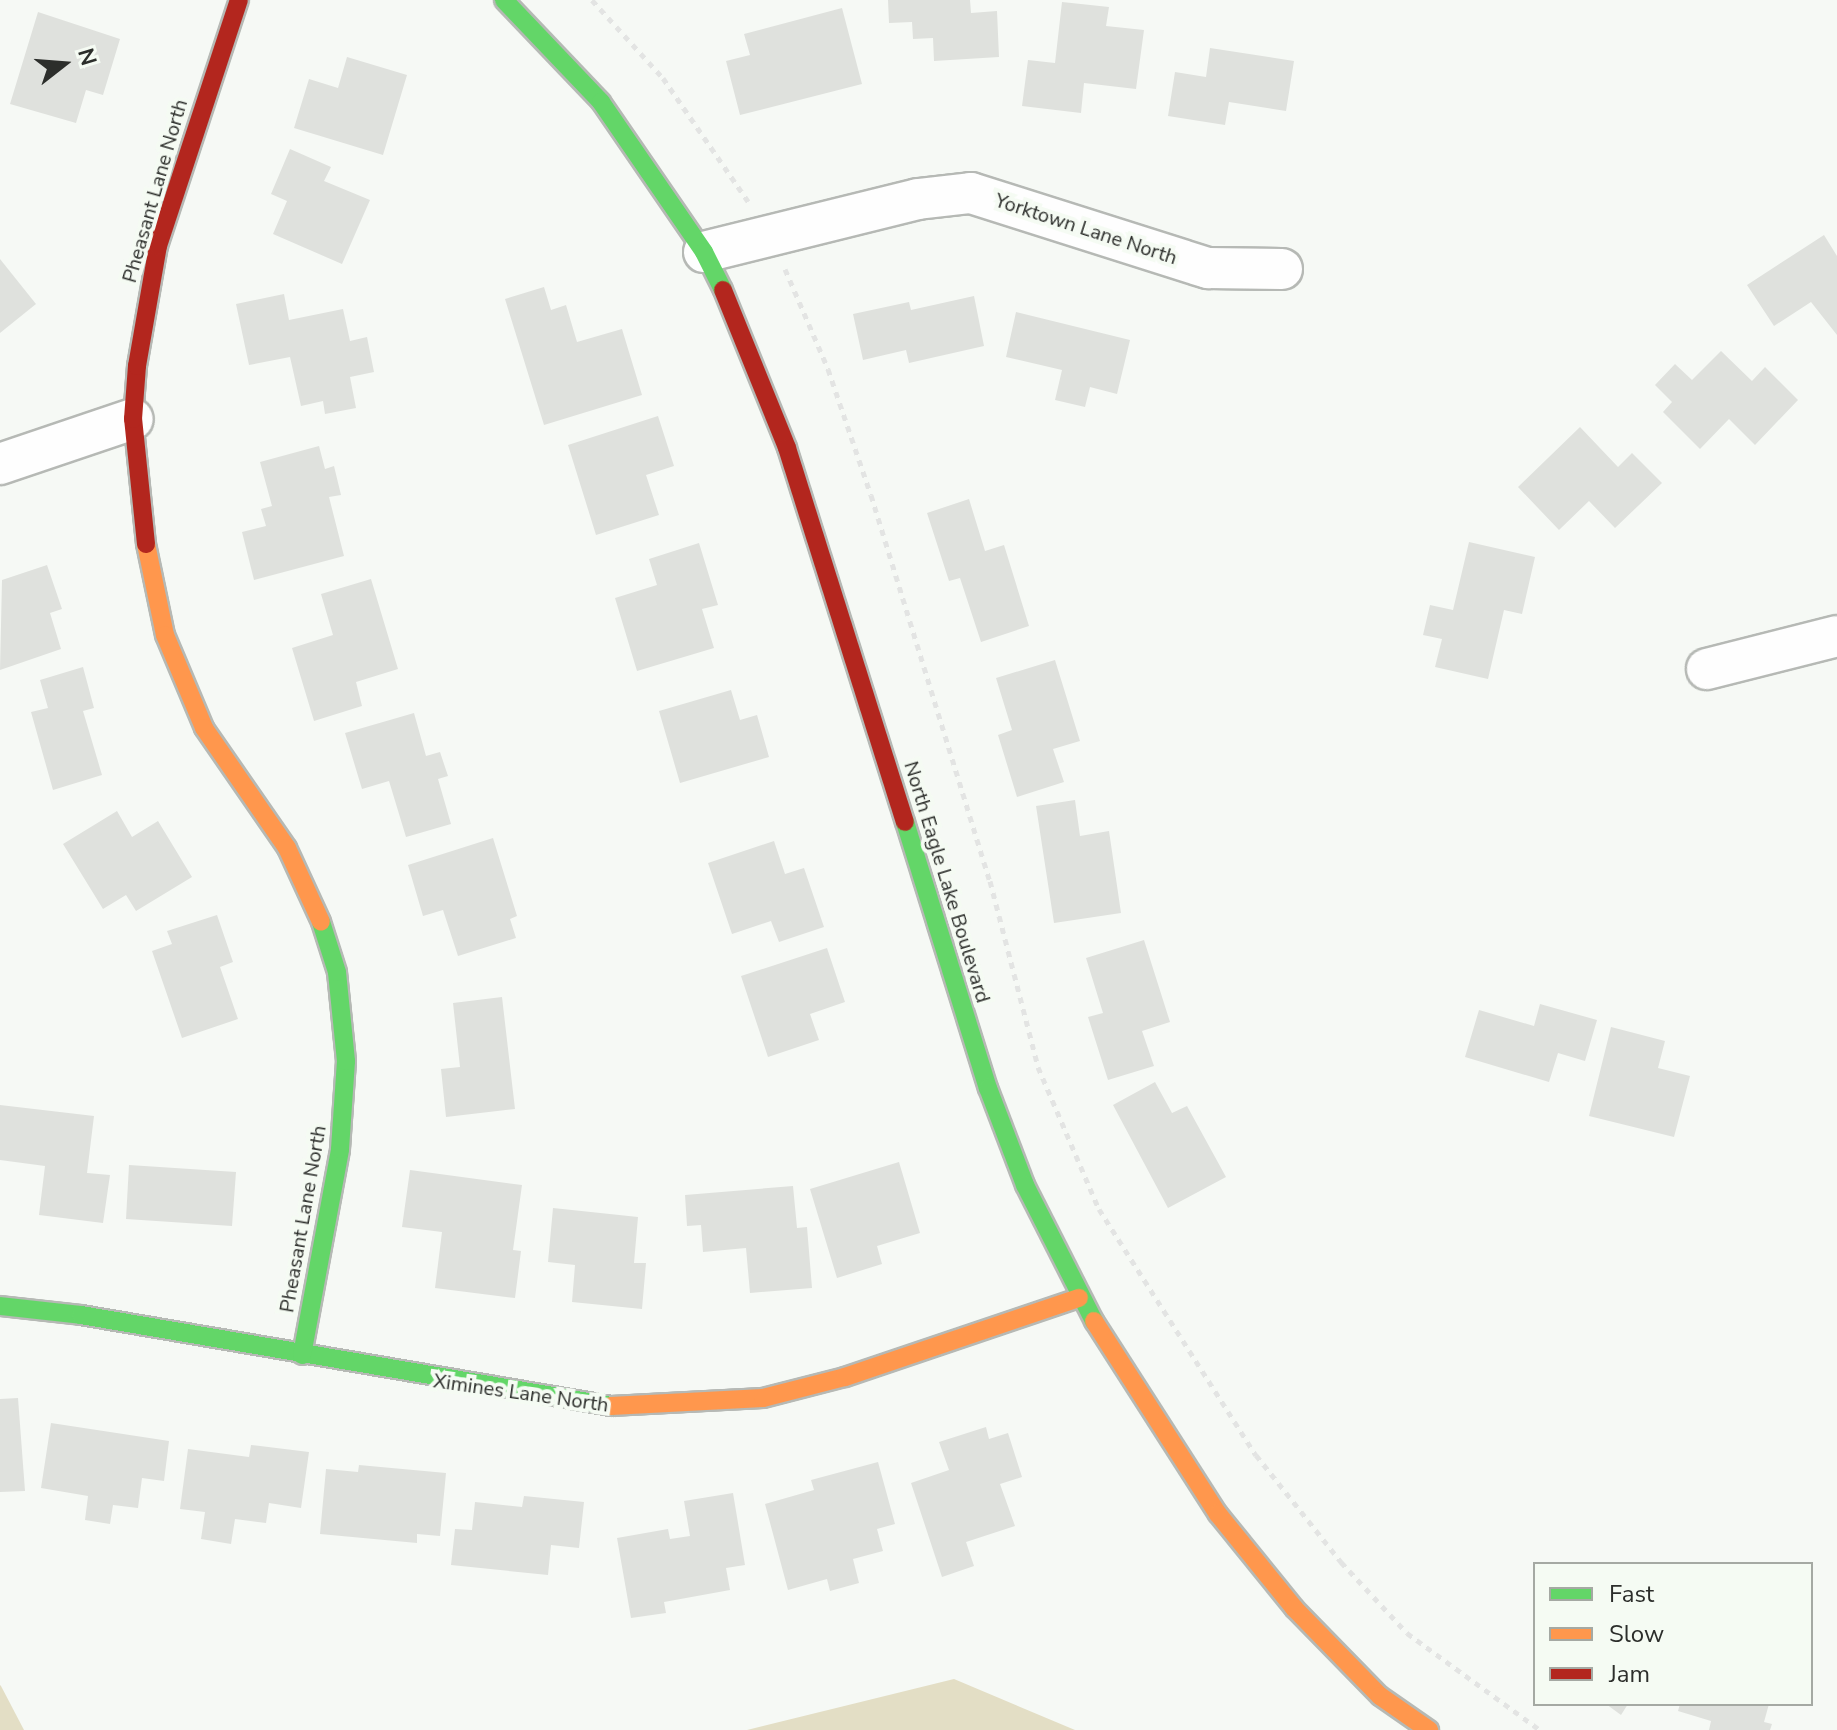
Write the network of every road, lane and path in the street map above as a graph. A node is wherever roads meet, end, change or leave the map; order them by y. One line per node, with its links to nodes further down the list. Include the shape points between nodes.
1 (239, 0): 7 (street, Pheasant Lane North, via 158,246)
2 (504, 0): 5 (street, North Eagle Lake Boulevard, via 601,102)
3 (592, 0): 4 (path, via 663,78)
4 (769, 236): 5 (street, Yorktown Lane North); 6 (street, Yorktown Lane North, via 918,199 971,193 1208,268); 15 (path, via 828,369 990,881 1038,1067 1099,1209 1256,1455 1341,1562 1407,1633)
5 (704, 252): 11 (street, North Eagle Lake Boulevard, via 741,326 787,448 988,1088 1025,1185)
6 (1282, 269)
7 (133, 419): 8 (street); 13 (street, Pheasant Lane North, via 141,522 165,635 204,728 287,848 315,905 337,972 346,1061 340,1149)
8 (0, 464)
9 (1837, 636): 10 (street)
10 (1707, 669)
11 (1079, 1298): 13 (street, Ximines Lane North, via 845,1377 763,1398 678,1406 600,1407); 14 (street, North Eagle Lake Boulevard, via 1218,1514 1294,1608 1380,1696)
12 (0, 1306): 13 (street, Ximines Lane North, via 81,1315)
13 (302, 1355)
14 (1429, 1730)
15 (1540, 1730)

